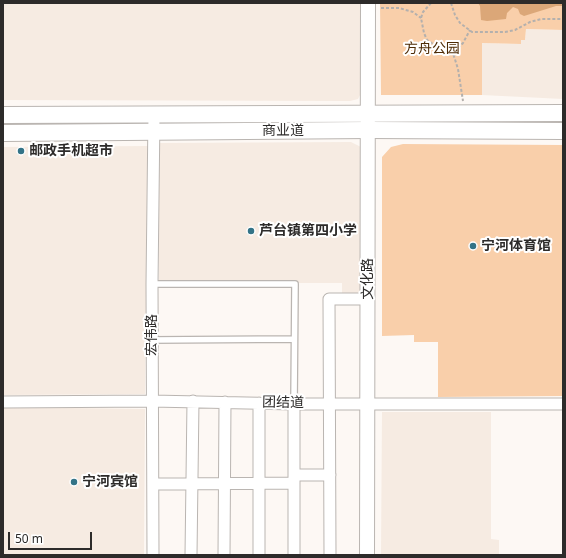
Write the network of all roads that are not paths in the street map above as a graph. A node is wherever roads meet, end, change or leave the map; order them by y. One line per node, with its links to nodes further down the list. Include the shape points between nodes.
1 (368, 6): 2 (street, 文化路)
2 (369, 113): 3 (main road, 商业道); 4 (main road, 商业道); 6 (street, 文化路)
3 (563, 113)
4 (154, 114): 5 (main road, 商业道); 7 (street, 宏伟路)
5 (3, 115)
6 (369, 130): 7 (main road, 商业道); 8 (main road, 商业道); 11 (street, 文化路)
7 (153, 131): 9 (main road, 商业道); 10 (street, 宏伟路)
8 (563, 131)
9 (3, 133)
10 (152, 284): 12 (lane, via 295,284); 13 (street, 宏伟路)
11 (368, 299): 19 (street, via 329,299); 21 (street, 文化路)
12 (294, 339): 13 (lane); 20 (lane)
13 (152, 340): 14 (street, 宏伟路)
14 (152, 401): 15 (street, 团结道); 16 (street, 团结道); 25 (street, 宏伟路)
15 (192, 401): 17 (street, 团结道); 26 (street)
16 (3, 402)
17 (225, 402): 18 (street, 团结道); 27 (street)
18 (259, 403): 20 (street, 团结道); 28 (street)
19 (330, 403): 20 (street, 团结道); 21 (street, 团结道); 23 (street)
20 (294, 404): 24 (street)
21 (367, 404): 22 (street, 团结道); 35 (street, 文化路)
22 (563, 404)
23 (330, 475): 24 (street); 34 (street)
24 (294, 479): 28 (street); 33 (street)
25 (153, 484): 26 (street); 29 (street, 宏伟路)
26 (192, 484): 27 (street); 30 (street)
27 (225, 484): 28 (street); 31 (street)
28 (259, 484): 32 (street)
29 (153, 555)
30 (192, 555)
31 (224, 555)
32 (258, 555)
33 (294, 555)
34 (330, 555)
35 (367, 555)

